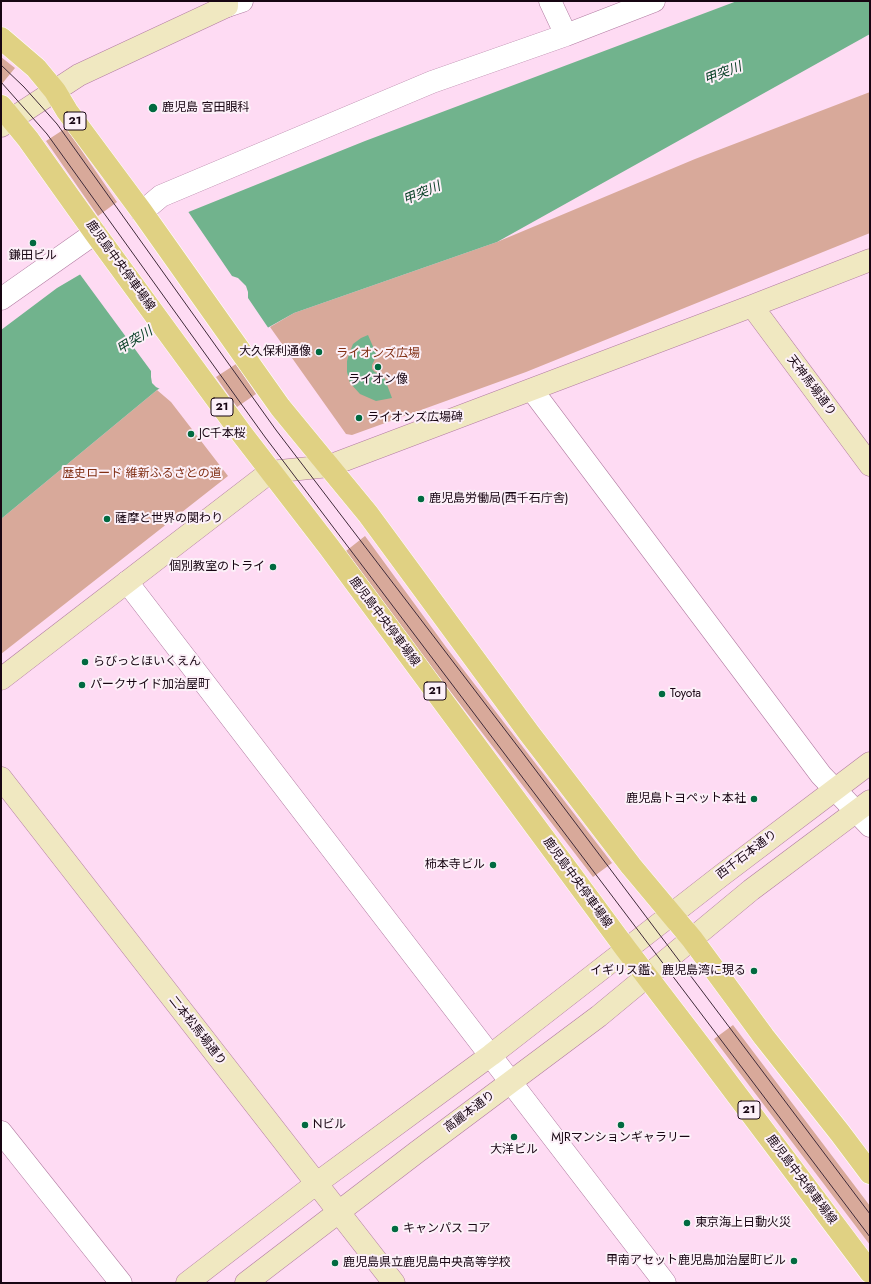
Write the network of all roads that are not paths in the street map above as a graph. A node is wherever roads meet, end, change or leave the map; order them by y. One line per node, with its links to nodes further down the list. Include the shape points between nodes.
1 (550, 1): 4 (street)
2 (654, 1): 4 (street)
3 (232, 3): 6 (street, via 80,75)
4 (566, 35): 8 (street, via 432,82 161,196)
5 (1, 38): 6 (main road, 21, via 36,68)
6 (55, 92): 7 (street); 8 (main road, 21)
7 (5, 117): 9 (main road, 鹿児島中央停車場線 / 21, via 28,139)
8 (142, 212): 15 (main road, 21, via 280,406)
9 (100, 239): 11 (street); 16 (main road, 鹿児島中央停車場線 / 21)
10 (870, 260): 12 (street)
11 (1, 299)
12 (752, 306): 13 (street); 14 (street, 天神馬場通り)
13 (532, 390): 15 (street); 21 (street, via 811,762)
14 (870, 465)
15 (329, 466): 16 (street); 23 (main road, 21, via 368,514 529,734 624,858)
16 (270, 472): 17 (street); 25 (main road, 鹿児島中央停車場線 / 21, via 329,547)
17 (127, 582): 18 (street); 27 (street)
18 (1, 679)
19 (870, 763): 21 (street, 西千石本通り)
20 (1, 778): 31 (street, 二本松馬場通り)
21 (835, 789): 22 (street); 23 (street, 西千石本通り)
22 (865, 813): 24 (street, via 751,890)
23 (671, 914): 24 (main road, 21); 25 (street, 西千石本通り)
24 (692, 939): 26 (street, 高麗本通り); 30 (main road, 21)
25 (626, 949): 26 (main road, 鹿児島中央停車場線 / 21); 27 (street)
26 (647, 977): 28 (street, 高麗本通り); 33 (main road, 鹿児島中央停車場線 / 21)
27 (491, 1055): 28 (street); 31 (street)
28 (511, 1082): 32 (street, 高麗本通り); 38 (street)
29 (1, 1132): 34 (street)
30 (870, 1174)
31 (318, 1184): 32 (street, 二本松馬場通り); 35 (street)
32 (339, 1212): 36 (street, 高麗本通り); 37 (street, 二本松馬場通り)
33 (870, 1272)
34 (121, 1283)
35 (187, 1283)
36 (246, 1283)
37 (394, 1283)
38 (665, 1283)

